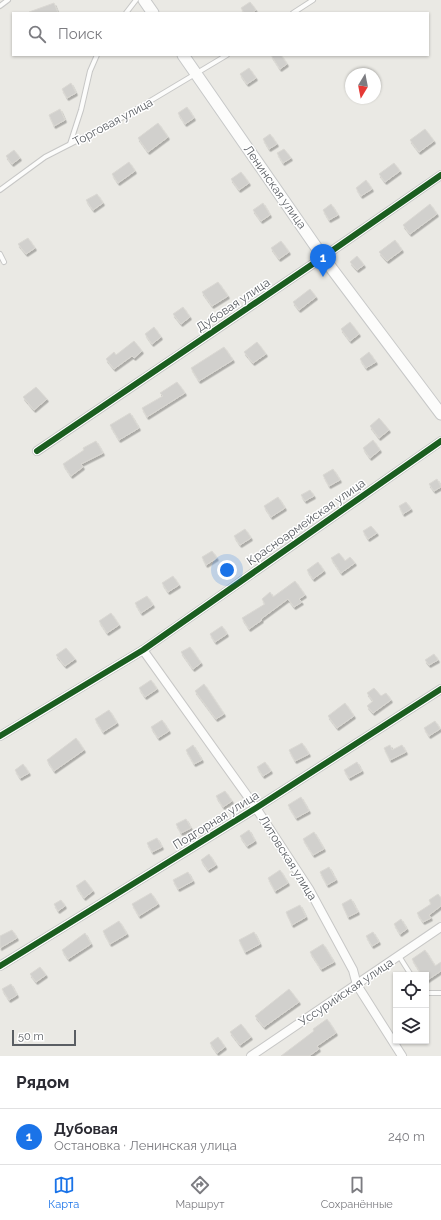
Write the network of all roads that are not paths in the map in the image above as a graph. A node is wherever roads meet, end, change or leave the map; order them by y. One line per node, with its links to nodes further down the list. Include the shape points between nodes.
1 (8, 0): 5 (lane)
2 (136, 0): 6 (lane)
3 (144, 0): 7 (main road)
4 (313, 0): 8 (lane)
5 (0, 6)
6 (127, 12)
7 (152, 12)
8 (295, 12)
9 (98, 56): 13 (lane, via 90,71)
10 (183, 56): 12 (main road, Ленинская улица)
11 (225, 56): 12 (lane, Торговая улица)
12 (196, 75): 13 (lane, Торговая улица); 17 (main road, Ленинская улица)
13 (70, 145): 15 (lane, Торговая улица, via 45,158)
14 (441, 175): 17 (street, Дубовая улица)
15 (0, 190)
16 (0, 254): 18 (lane)
17 (323, 257): 19 (main road, Ленинская улица); 21 (street, Дубовая улица)
18 (4, 262)
19 (441, 414)
20 (441, 440): 22 (street, Красноармейская улица)
21 (37, 451)
22 (143, 650): 24 (street, Красноармейская улица); 25 (street, Литовская улица)
23 (441, 690): 25 (street, Подгорная улица)
24 (0, 736)
25 (256, 808): 28 (street, Подгорная улица); 30 (street, Литовская улица, via 309,889 354,970)
26 (441, 927): 27 (street, Уссурийская улица)
27 (399, 956): 29 (lane); 30 (street, Уссурийская улица)
28 (0, 966)
29 (409, 972)
30 (357, 985): 33 (street, Уссурийская улица); 34 (street, Литовская улица)
31 (429, 993): 32 (lane)
32 (441, 993)
33 (251, 1056)
34 (402, 1056)

